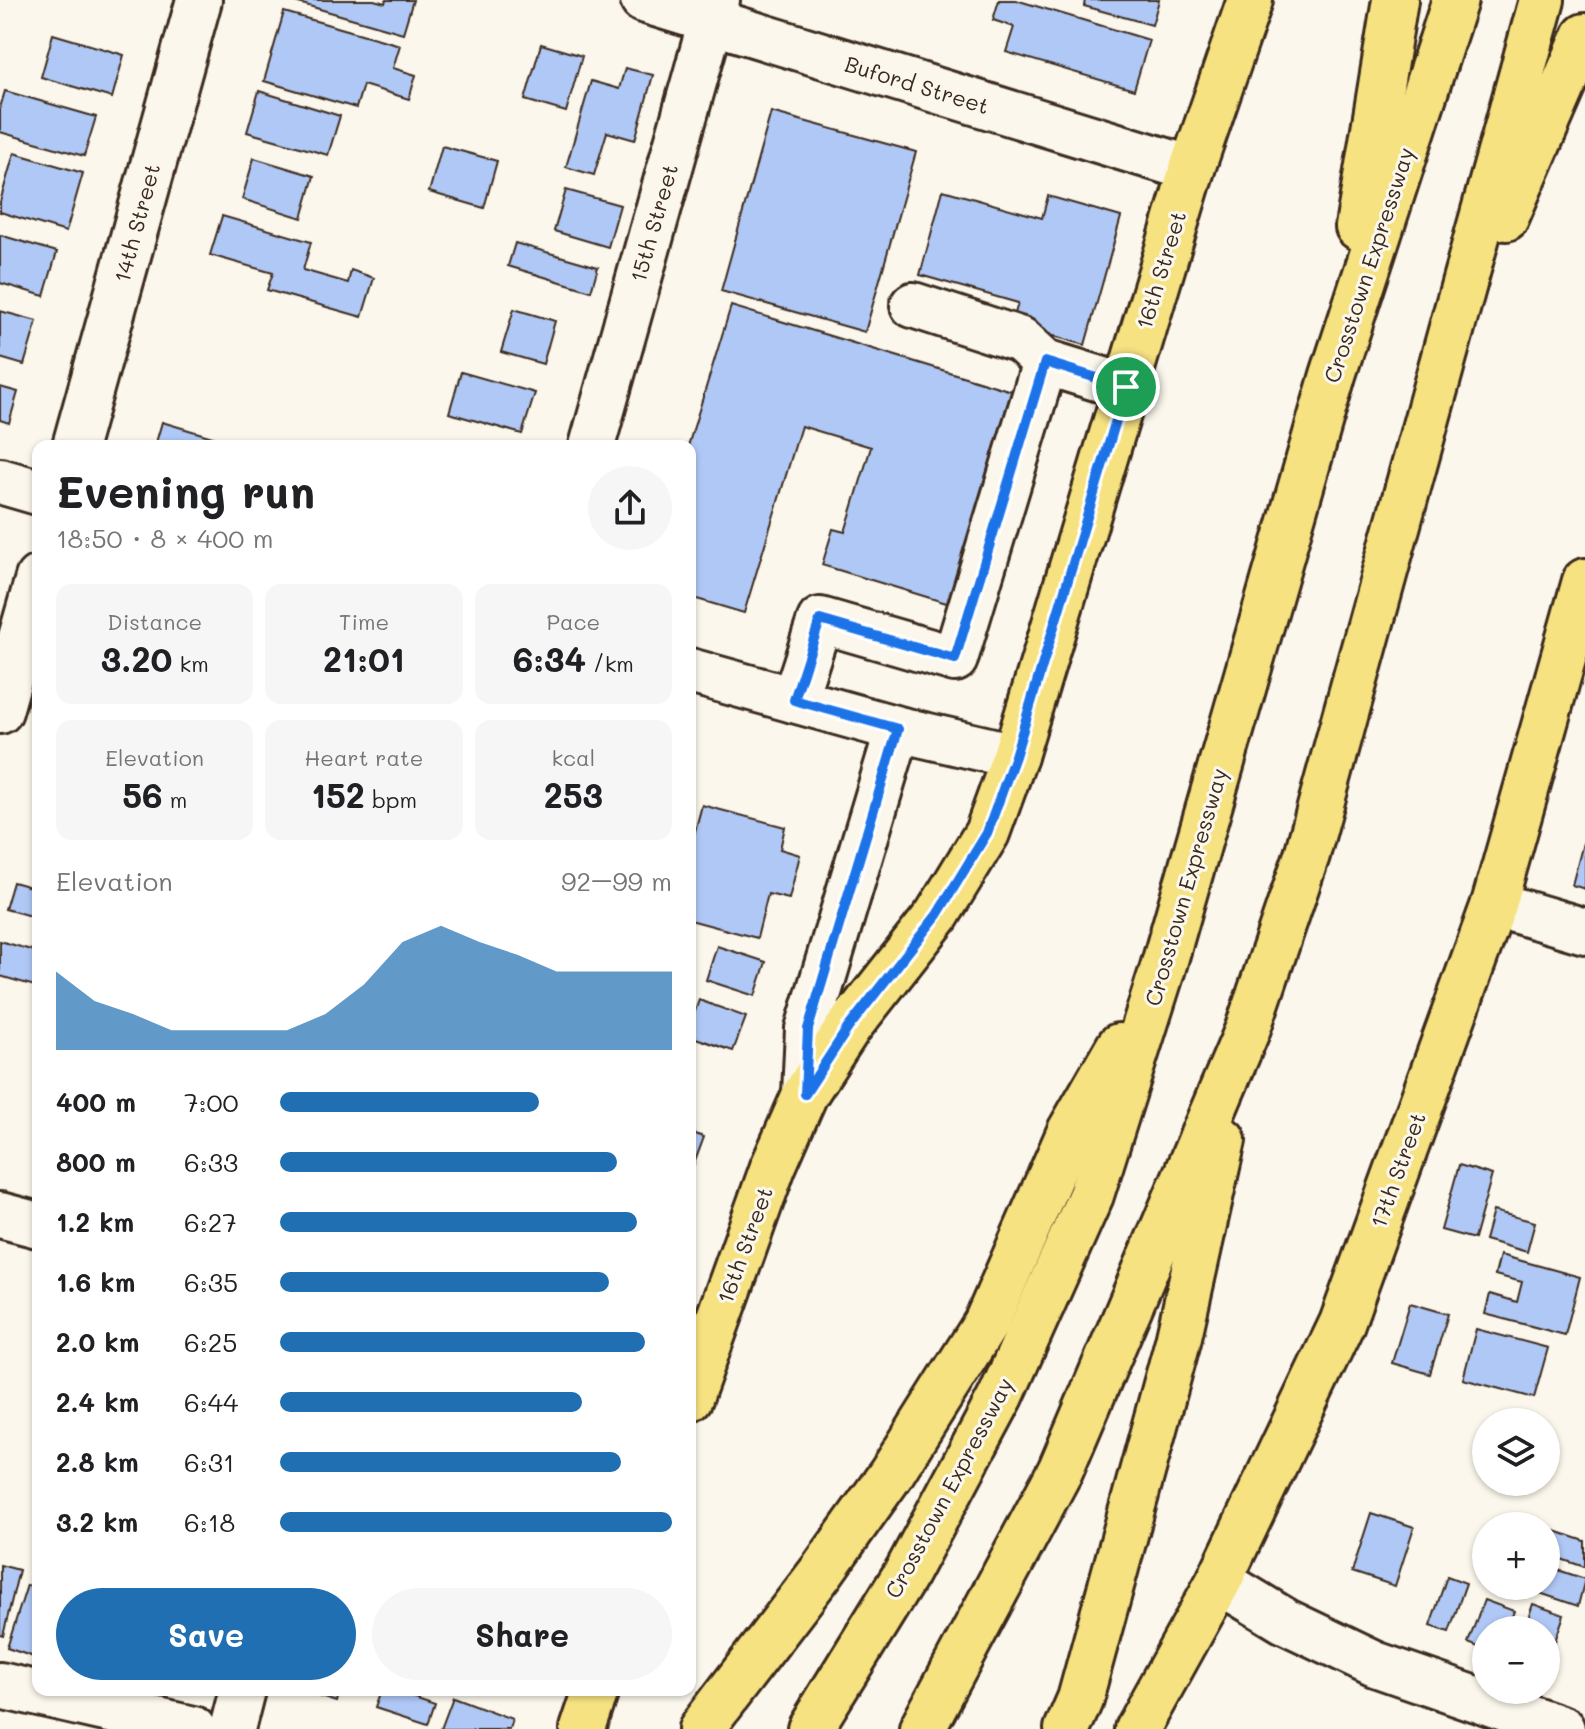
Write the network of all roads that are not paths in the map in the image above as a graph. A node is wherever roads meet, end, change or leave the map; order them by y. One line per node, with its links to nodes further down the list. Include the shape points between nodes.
1 (199, 0): 15 (street, 14th Street)
2 (643, 0): 7 (street, Buford Street)
3 (1250, 0): 9 (main road, 16th Street)
4 (1395, 0): 13 (main road)
5 (1455, 0): 13 (main road, Crosstown Expressway)
6 (1542, 0): 11 (main road)
7 (714, 10): 9 (street, Buford Street); 16 (street, 15th Street)
8 (1585, 36): 11 (main road)
9 (1192, 169): 14 (main road, 16th Street)
10 (913, 305): 12 (street, via 1021,340)
11 (1444, 360): 29 (main road, via 1307,855)
12 (1045, 362): 14 (street); 22 (street, via 955,659 820,620)
13 (1333, 375): 28 (main road, Crosstown Expressway)
14 (1126, 387): 25 (main road, 16th Street)
15 (77, 440)
16 (594, 440)
17 (0, 481): 18 (street)
18 (32, 490)
19 (1585, 581): 26 (main road, 17th Street)
20 (32, 599): 23 (street)
21 (696, 673): 22 (street)
22 (794, 700): 24 (street)
23 (0, 711)
24 (898, 729): 25 (street); 30 (street, 16th Street, via 808,1029)
25 (1015, 756): 30 (main road, 16th Street, via 987,833 937,915 848,1028)
26 (1494, 904): 27 (street); 34 (main road, 17th Street, via 1342,1323)
27 (1585, 931)
28 (1162, 971): 44 (main road, via 1070,1131 986,1323 891,1474); 45 (main road, Crosstown Expressway, via 1091,1195 1001,1396 907,1572)
29 (1247, 1031): 46 (main road, via 1060,1471); 47 (main road, via 1178,1341 1080,1699)
30 (805, 1094): 33 (main road, 16th Street, via 773,1167)
31 (0, 1215): 32 (street)
32 (32, 1223)
33 (696, 1381)
34 (1219, 1581): 40 (street, via 1285,1621); 48 (main road, 17th Street)
35 (0, 1685): 36 (street)
36 (32, 1692)
37 (48, 1696): 41 (street)
38 (240, 1696): 42 (street)
39 (594, 1696): 43 (main road)
40 (1496, 1718): 49 (street)
41 (193, 1729)
42 (232, 1729)
43 (583, 1729)
44 (701, 1729)
45 (810, 1729)
46 (922, 1729)
47 (1067, 1729)
48 (1137, 1729)
49 (1562, 1729)

